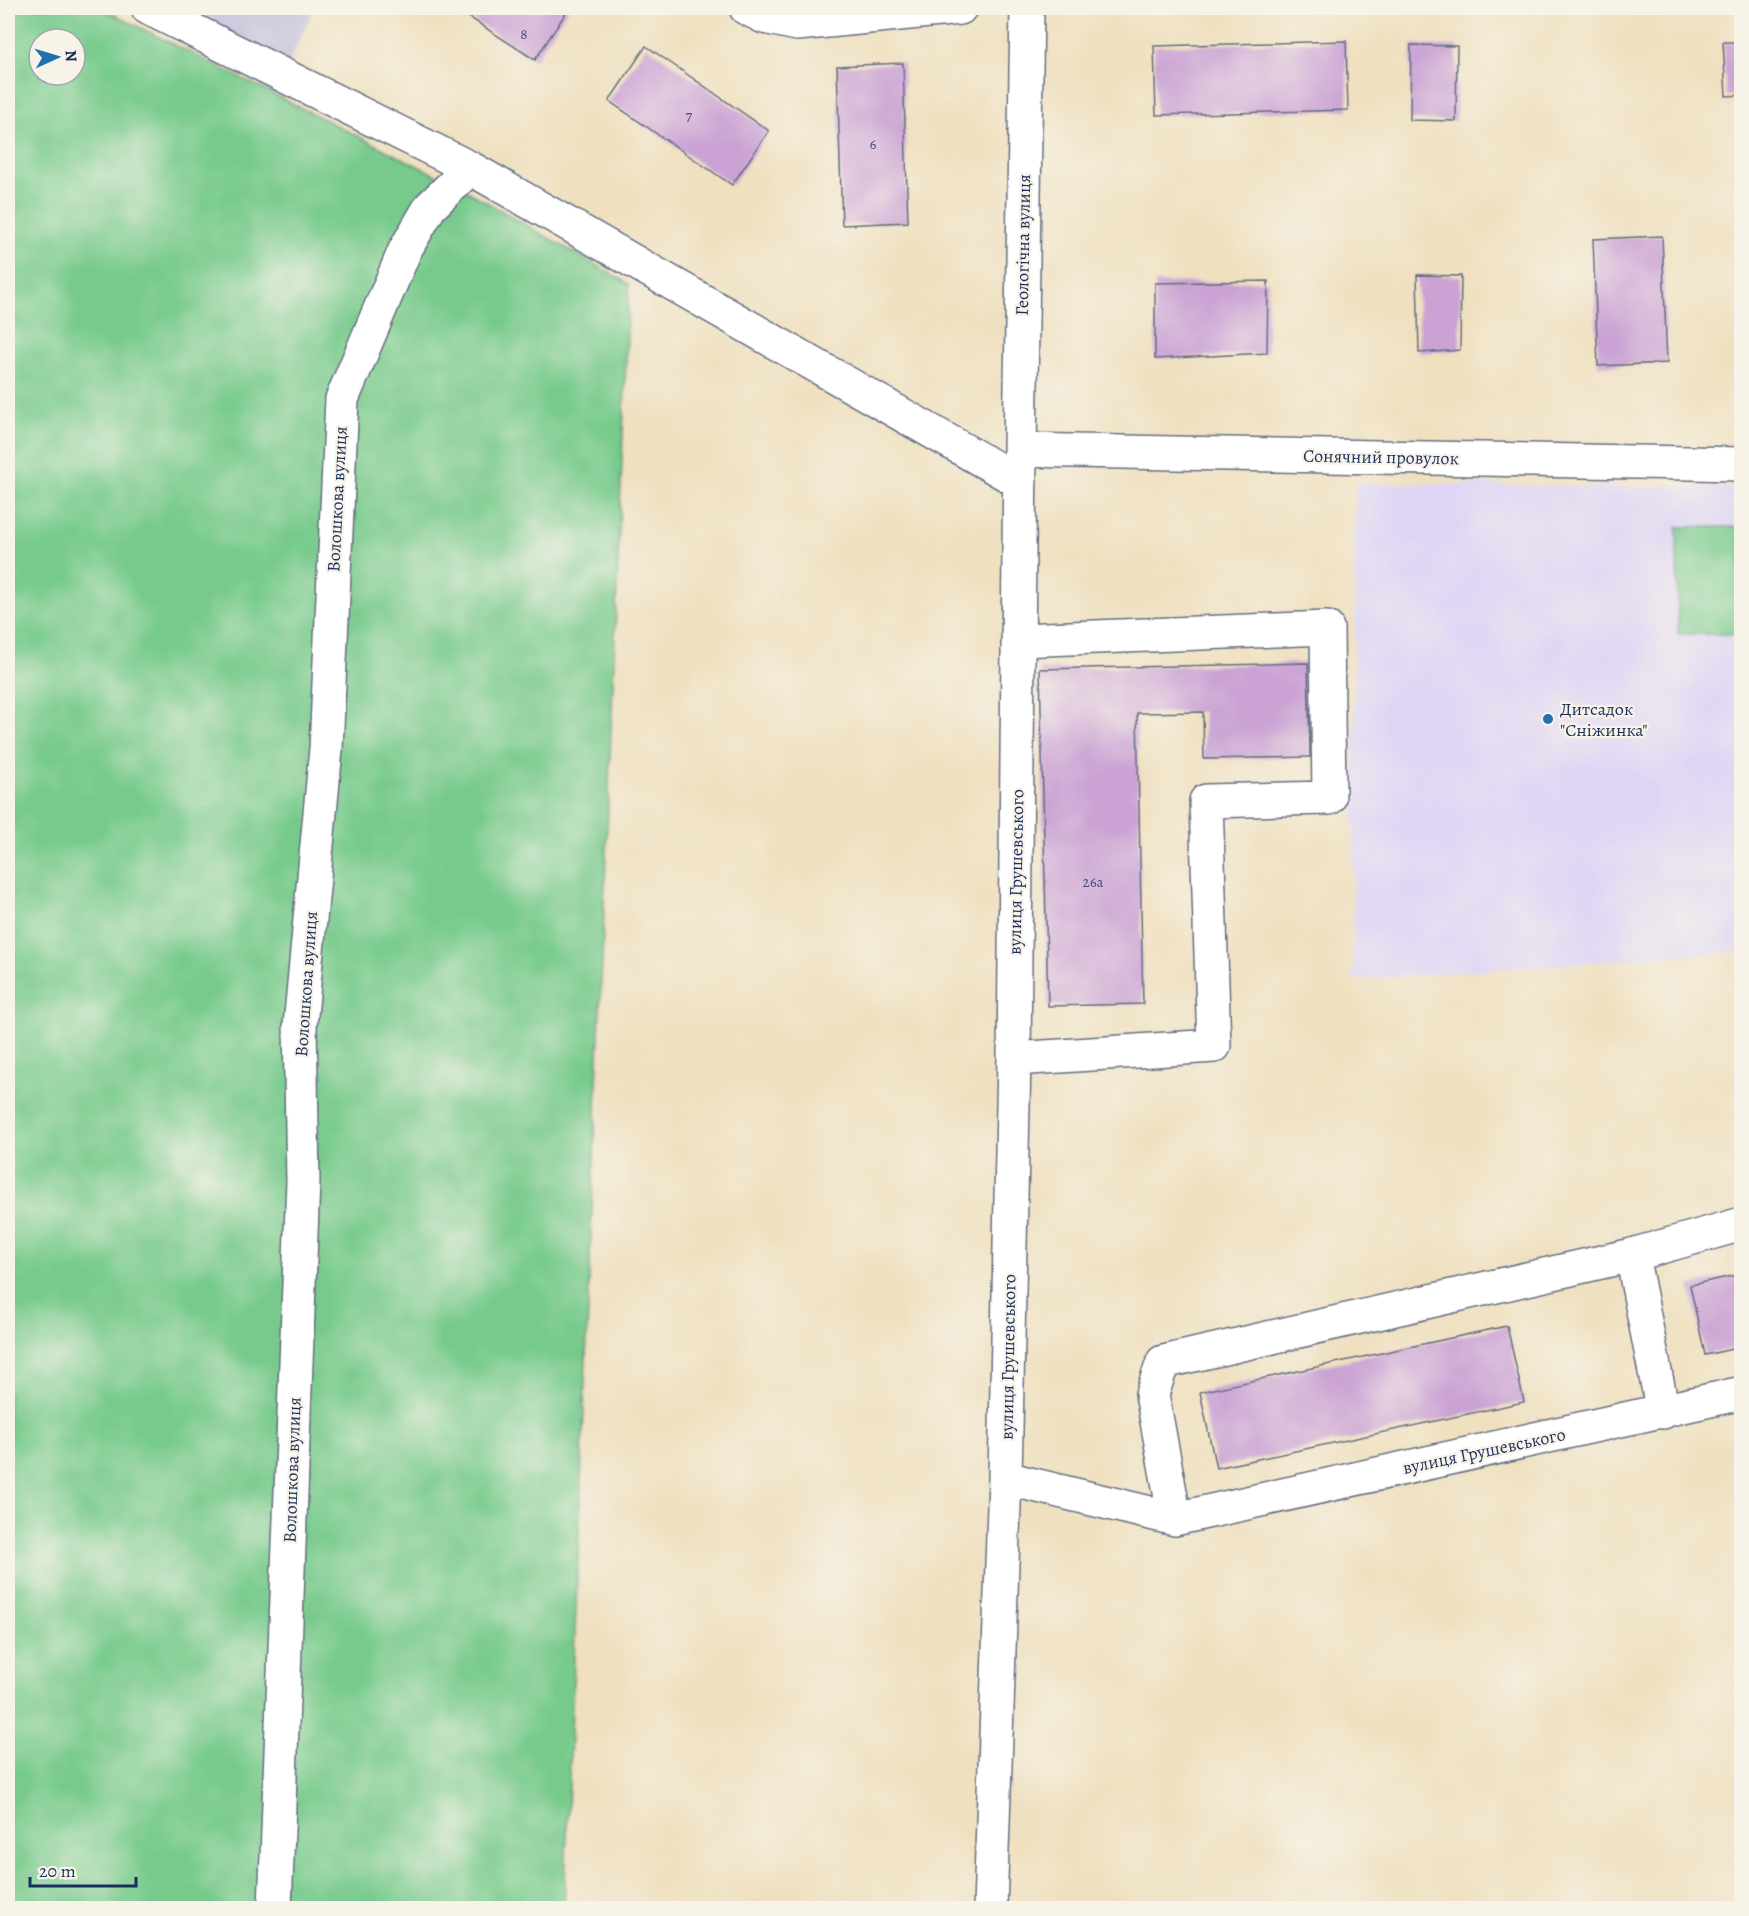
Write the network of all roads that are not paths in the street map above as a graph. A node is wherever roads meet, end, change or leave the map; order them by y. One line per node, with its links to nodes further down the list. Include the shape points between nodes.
1 (148, 8): 5 (street)
2 (746, 8): 3 (street, via 764,17 797,24)
3 (960, 8)
4 (1027, 8): 7 (street, Геологічна вулиця)
5 (470, 168): 7 (street); 16 (street, Волошкова вулиця, via 430,207 405,250 342,399 326,748 300,1026 303,1181)
6 (1742, 464): 7 (street, Сонячний провулок)
7 (1020, 466): 8 (street, вулиця Грушевського)
8 (1019, 640): 9 (street, вулиця Грушевського); 9 (street, via 1327,628 1329,798 1206,801 1214,1046)
9 (1014, 1059): 14 (street, вулиця Грушевського)
10 (1742, 1224): 11 (street)
11 (1632, 1255): 13 (street); 15 (street, via 1163,1362 1152,1394)
12 (1742, 1393): 13 (street, вулиця Грушевського)
13 (1663, 1412): 15 (street, вулиця Грушевського)
14 (1005, 1478): 15 (street, вулиця Грушевського); 17 (street)
15 (1175, 1519)
16 (276, 1908)
17 (990, 1908)

